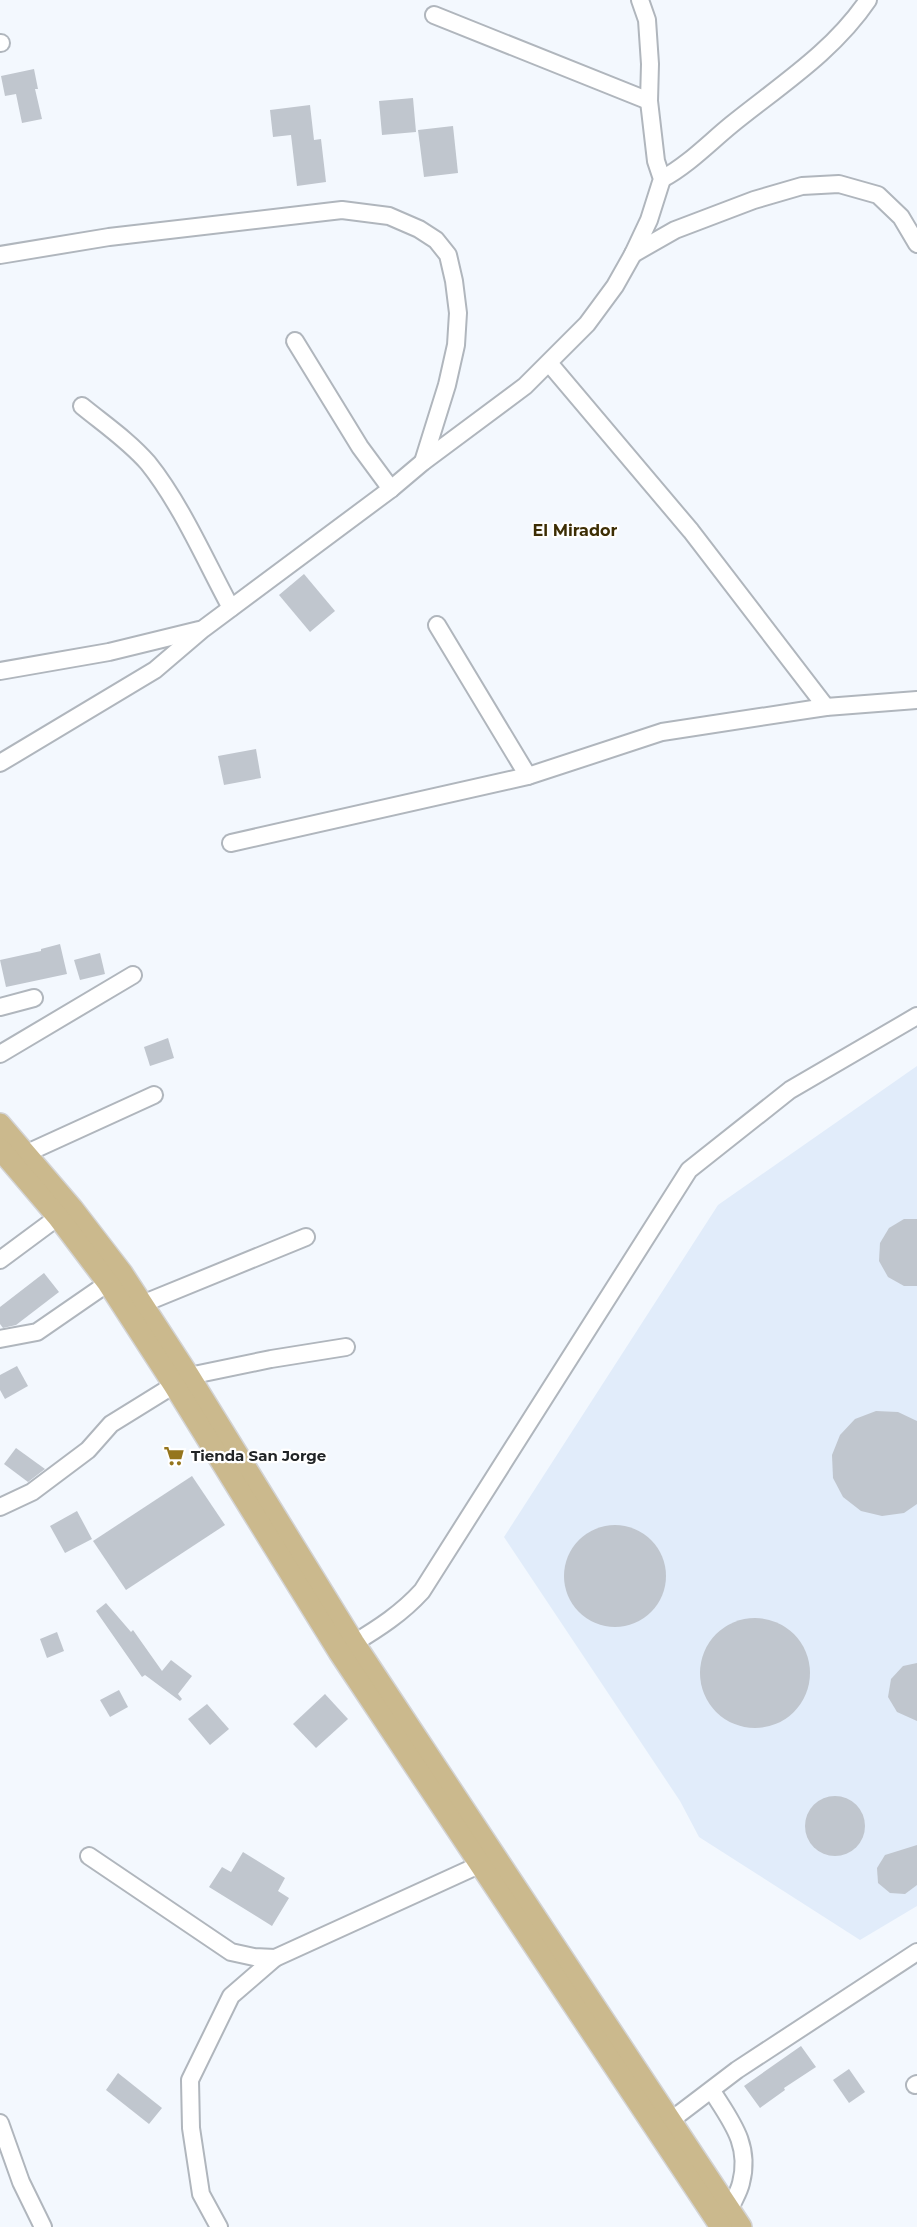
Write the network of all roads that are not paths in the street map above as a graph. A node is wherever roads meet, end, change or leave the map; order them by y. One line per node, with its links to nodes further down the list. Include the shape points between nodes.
1 (640, 0): 4 (street, via 647,20)
2 (868, 0): 5 (street, via 818,57 678,171)
3 (434, 15): 4 (street)
4 (649, 101): 5 (street, via 656,161)
5 (662, 178): 7 (street)
6 (917, 243): 7 (street, via 901,217 878,195 839,184 802,186 754,200 675,230)
7 (633, 254): 10 (street, via 587,324)
8 (0, 255): 12 (street, via 109,237 342,210 389,216 419,229 436,240 448,255 458,313 447,386)
9 (295, 341): 13 (street, via 360,447)
10 (549, 363): 12 (street, via 525,386); 19 (street, via 691,531)
11 (82, 406): 14 (street, via 148,464 174,502)
12 (423, 462): 13 (street)
13 (391, 489): 14 (street)
14 (231, 608): 16 (street)
15 (437, 625): 21 (street)
16 (202, 629): 17 (street, via 109,652); 20 (street, via 155,670)
17 (0, 671)
18 (917, 700): 19 (street)
19 (825, 707): 21 (street, via 662,732)
20 (0, 763)
21 (528, 776): 22 (street)
22 (231, 843)
23 (133, 975): 27 (street)
24 (34, 998): 25 (street)
25 (0, 1007)
26 (917, 1016): 41 (street, via 790,1090 688,1170 422,1591 394,1617)
27 (0, 1054)
28 (154, 1095): 31 (street)
29 (0, 1124): 31 (main road)
30 (0, 1149): 32 (main road)
31 (27, 1153): 36 (main road)
32 (58, 1217): 34 (street); 35 (main road)
33 (306, 1237): 36 (street)
34 (0, 1260)
35 (108, 1282): 37 (street, via 37,1332); 39 (main road)
36 (142, 1304): 39 (main road)
37 (0, 1339)
38 (346, 1347): 39 (street)
39 (182, 1380): 40 (street, via 111,1424 88,1450 32,1492); 41 (main road); 43 (main road, via 339,1652)
40 (0, 1507)
41 (354, 1643): 47 (main road)
42 (89, 1856): 45 (street, via 231,1952)
43 (479, 1865): 45 (street); 49 (main road)
44 (917, 1953): 46 (street, via 737,2070)
45 (275, 1958): 51 (street, via 231,1996 190,2080 191,2128 201,2194)
46 (712, 2091): 47 (street); 49 (street, via 736,2130 744,2155 741,2184)
47 (670, 2121): 49 (main road)
48 (0, 2123): 50 (street, via 21,2182)
49 (725, 2218): 52 (main road)
50 (43, 2227)
51 (219, 2227)
52 (741, 2227)

